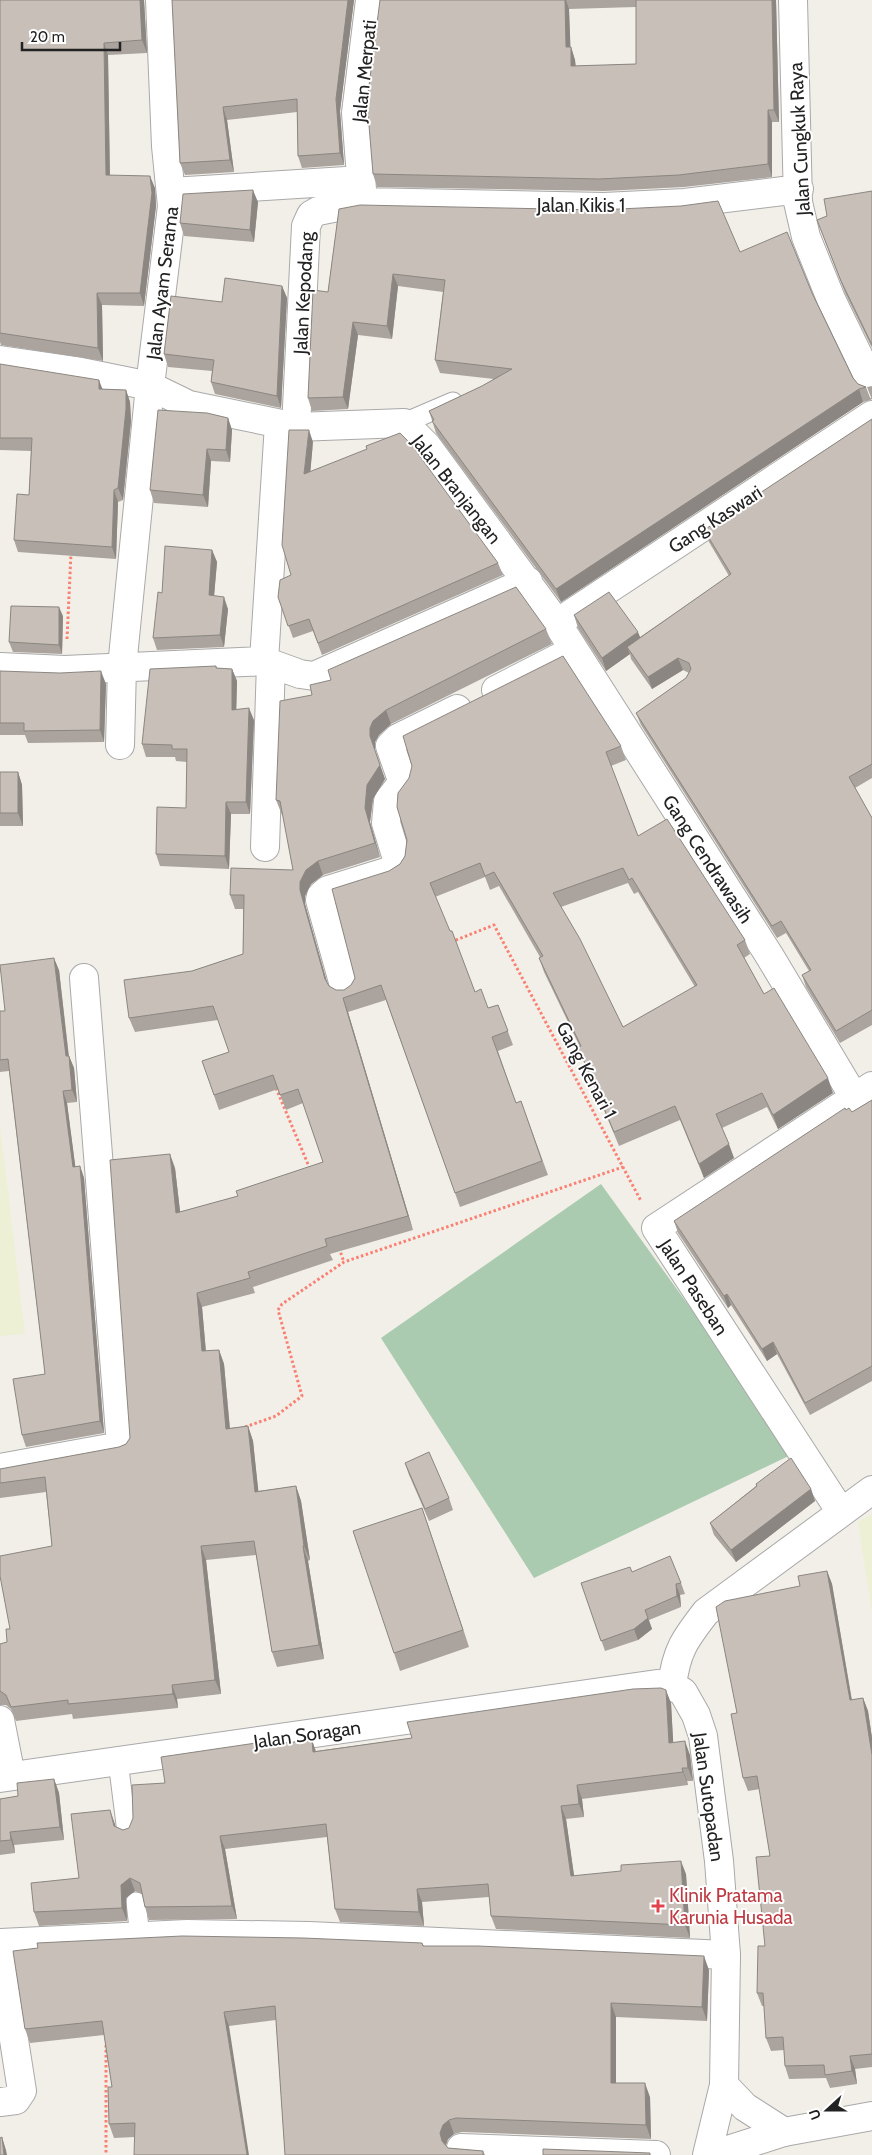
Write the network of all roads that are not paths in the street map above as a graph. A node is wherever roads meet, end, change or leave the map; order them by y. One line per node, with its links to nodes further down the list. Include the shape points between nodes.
1 (160, 0): 5 (street, Jalan Ayam Serama)
2 (370, 0): 6 (street, Jalan Merpati, via 356,113)
3 (793, 0): 4 (street, Jalan Cungkuk Raya)
4 (799, 189): 6 (street, Jalan Kikis 1, via 686,203 604,207); 8 (street, Jalan Cungkuk Raya, via 798,202 806,237 831,299)
5 (171, 192): 6 (street); 9 (street, Jalan Ayam Serama, via 172,206)
6 (363, 192): 13 (street, Jalan Kepodang, via 318,211 306,226)
7 (0, 360): 9 (street, Jalan Branjangan)
8 (872, 384)
9 (150, 386): 13 (street, Jalan Branjangan, via 189,405); 19 (street, Jalan Ayam Serama)
10 (465, 396): 12 (lane)
11 (872, 415): 15 (street, Gang Kaswari)
12 (404, 423): 13 (street, Jalan Branjangan); 14 (street, Jalan Branjangan, via 427,446)
13 (288, 425): 17 (street, Jalan Kepodang)
14 (528, 581): 15 (street, Jalan Branjangan); 17 (street, via 314,676)
15 (557, 623): 16 (street, Gang Cendrawasih)
16 (574, 650): 23 (street, via 398,738 390,746 402,784 388,800 386,823 397,860 395,866 381,874 328,890 320,900); 24 (street, Gang Cendrawasih, via 630,719 769,954)
17 (268, 662): 19 (street); 21 (street, Jalan Kepodang)
18 (0, 666): 19 (street, via 65,670)
19 (122, 667): 20 (street, Jalan Ayam Serama)
20 (120, 745)
21 (265, 847)
22 (84, 978): 25 (street, via 121,1446)
23 (345, 989)
24 (863, 1092): 27 (street, Jalan Paseban, via 656,1228)
25 (0, 1468)
26 (872, 1490): 27 (street)
27 (841, 1512): 28 (street, via 706,1612 687,1636 674,1662)
28 (672, 1686): 30 (street, Jalan Soragan, via 656,1684); 37 (street, Jalan Sutopadan, via 690,1701 703,1736 719,1861)
29 (0, 1720): 31 (street)
30 (118, 1761): 31 (street, Jalan Soragan); 32 (lane)
31 (6, 1777)
32 (127, 1832)
33 (136, 1902): 34 (lane)
34 (140, 1937): 35 (street); 37 (street, via 187,1934 309,1936)
35 (0, 1944)
36 (0, 1950): 39 (street, via 22,2091 16,2100)
37 (726, 1955): 38 (street, Jalan Sutopadan)
38 (724, 2085): 41 (street, via 744,2107); 44 (street, Jalan Sutopadan)
39 (0, 2102)
40 (872, 2116): 41 (street)
41 (784, 2132): 45 (street)
42 (462, 2148): 43 (street)
43 (656, 2155)
44 (707, 2155)
45 (712, 2155)

